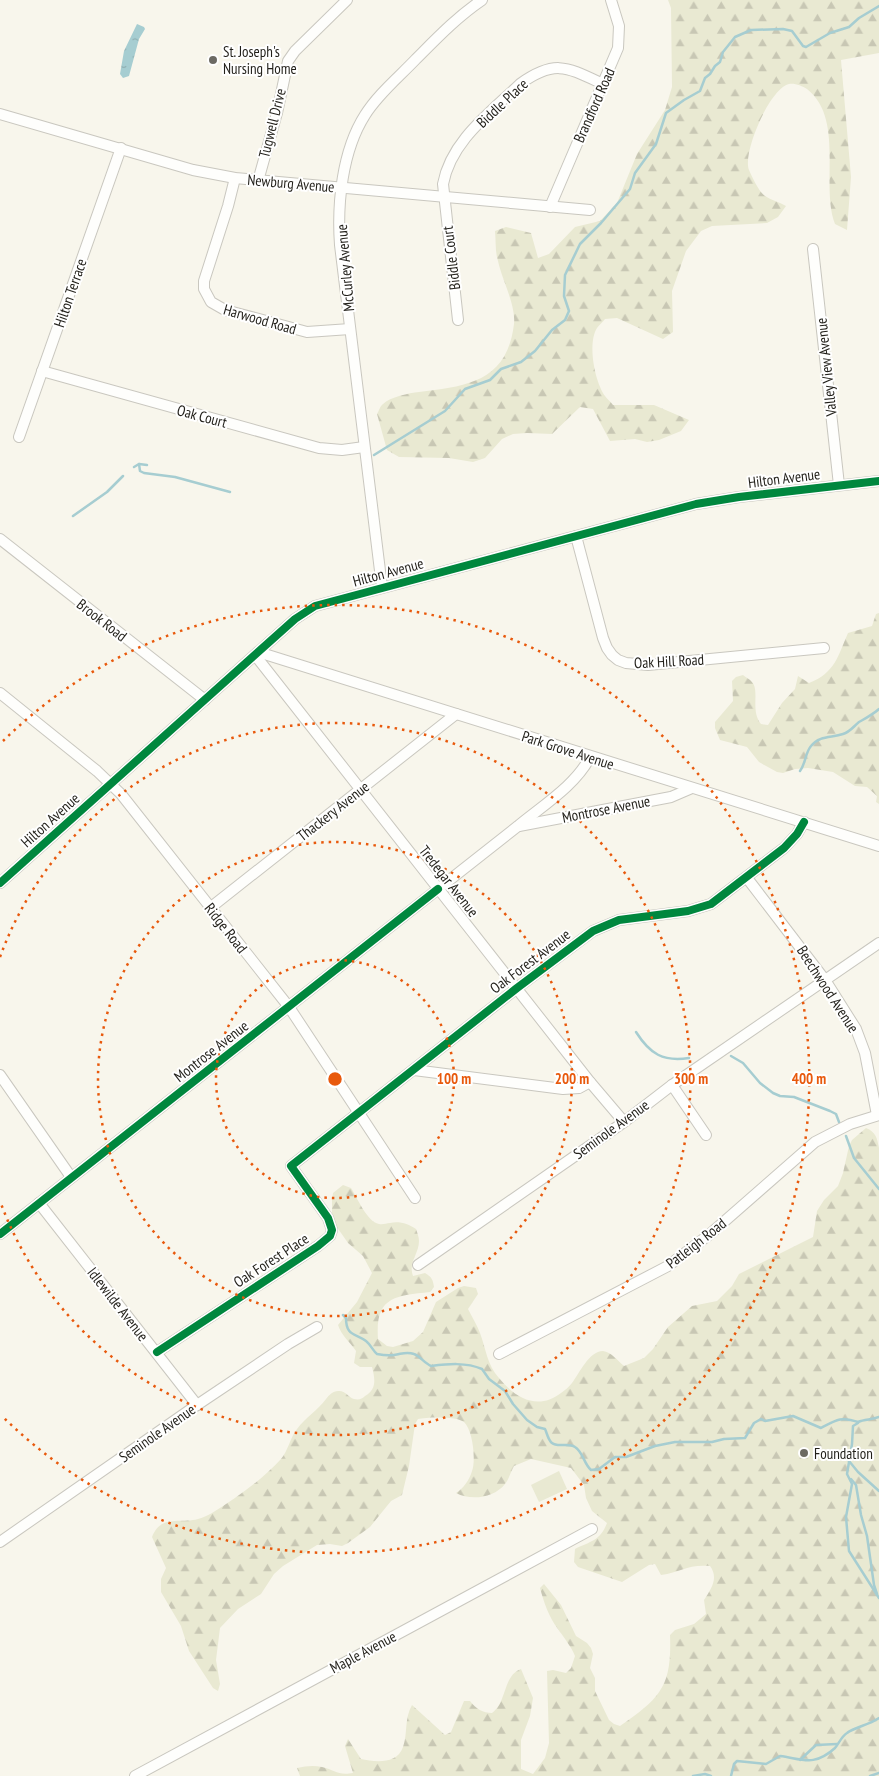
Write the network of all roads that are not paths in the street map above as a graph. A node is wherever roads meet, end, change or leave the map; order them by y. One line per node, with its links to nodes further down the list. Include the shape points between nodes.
1 (347, 0): 8 (street, Tugwell Drive, via 295,51 288,62)
2 (482, 0): 9 (street, McCurley Avenue, via 446,28 365,115 349,147)
3 (611, 0): 4 (street, Brandford Road, via 619,38 614,60)
4 (603, 84): 10 (street, Biddle Place, via 574,71 553,68 520,84 457,147 445,172); 11 (street, Brandford Road)
5 (0, 114): 6 (street, Newburg Avenue)
6 (121, 148): 7 (street, Newburg Avenue, via 193,170); 16 (street, Hilton Terrace)
7 (234, 178): 8 (street, Newburg Avenue); 15 (street, Harwood Road, via 204,281 204,289 211,302 225,310 307,332)
8 (258, 180): 9 (street, Newburg Avenue)
9 (342, 188): 10 (street, Newburg Avenue); 15 (street, McCurley Avenue, via 339,231)
10 (443, 197): 11 (street, Newburg Avenue); 14 (street, Biddle Court)
11 (550, 207): 12 (street, Newburg Avenue)
12 (590, 210)
13 (813, 249): 20 (street, Valley View Avenue)
14 (458, 320)
15 (350, 329): 18 (street, McCurley Avenue)
16 (42, 371): 17 (street, Hilton Terrace); 18 (street, Oak Court, via 318,448)
17 (19, 437)
18 (364, 447): 23 (street, McCurley Avenue)
19 (879, 481): 20 (street, Hilton Avenue)
20 (839, 485): 21 (street, Hilton Avenue, via 696,504)
21 (576, 536): 23 (street, Hilton Avenue); 24 (street, Oak Hill Road, via 603,638 612,655 626,664 648,665)
22 (0, 539): 27 (street, Brook Road)
23 (382, 587): 25 (street, Hilton Avenue, via 306,611)
24 (824, 648)
25 (256, 654): 27 (street, Hilton Avenue); 28 (street, Park Grove Avenue); 32 (street, Tredegar Avenue)
26 (0, 693): 30 (street, Ridge Road)
27 (205, 700): 30 (street, Hilton Avenue)
28 (456, 714): 29 (street, Park Grove Avenue); 32 (street, Thackery Avenue)
29 (590, 757): 31 (street, Park Grove Avenue); 34 (street, Montrose Avenue, via 575,779)
30 (112, 784): 37 (street, Hilton Avenue); 39 (street, Ridge Road)
31 (692, 788): 33 (street, Park Grove Avenue); 34 (street, Montrose Avenue, via 671,797)
32 (360, 790): 38 (street, Tredegar Avenue); 39 (street, Thackery Avenue)
33 (804, 822): 35 (street, Park Grove Avenue); 36 (street, Oak Forest Avenue, via 788,844)
34 (518, 826): 38 (street, Montrose Avenue)
35 (879, 846)
36 (746, 878): 41 (street, Beechwood Avenue); 42 (street, Oak Forest Avenue, via 700,909 619,920 593,931)
37 (0, 883)
38 (438, 889): 42 (street, Tredegar Avenue); 43 (street, Montrose Avenue)
39 (210, 908): 43 (street, Ridge Road)
40 (879, 943): 41 (street, Seminole Avenue)
41 (825, 980): 47 (street, Seminole Avenue); 49 (street, Beechwood Avenue, via 859,1036)
42 (517, 988): 44 (street, Oak Forest Avenue); 46 (street, Tredegar Avenue)
43 (288, 1007): 48 (street, Ridge Road); 53 (street, Montrose Avenue)
44 (414, 1070): 46 (street, via 563,1090); 48 (street, Oak Forest Avenue)
45 (0, 1075): 53 (street)
46 (590, 1082): 50 (street, Tredegar Avenue)
47 (672, 1085): 50 (street, Seminole Avenue); 51 (street)
48 (359, 1113): 52 (street, Oak Forest Avenue); 54 (street, Ridge Road)
49 (878, 1115): 60 (street, Patleigh Road, via 850,1124 815,1142 710,1234 668,1266)
50 (624, 1122): 57 (street, Seminole Avenue)
51 (706, 1135)
52 (291, 1166): 59 (street, Oak Forest Place, via 328,1218 332,1230 330,1236)
53 (71, 1178): 55 (street, Montrose Avenue)
54 (415, 1198)
55 (39, 1203): 56 (street, Montrose Avenue); 59 (street, Idlewilde Avenue)
56 (0, 1234)
57 (418, 1265)
58 (317, 1327): 61 (street, Seminole Avenue)
59 (157, 1352): 61 (street, Idlewilde Avenue)
60 (499, 1354)
61 (197, 1405): 63 (street, Seminole Avenue)
62 (592, 1529): 64 (street, Maple Avenue)
63 (0, 1542)
64 (135, 1776)

